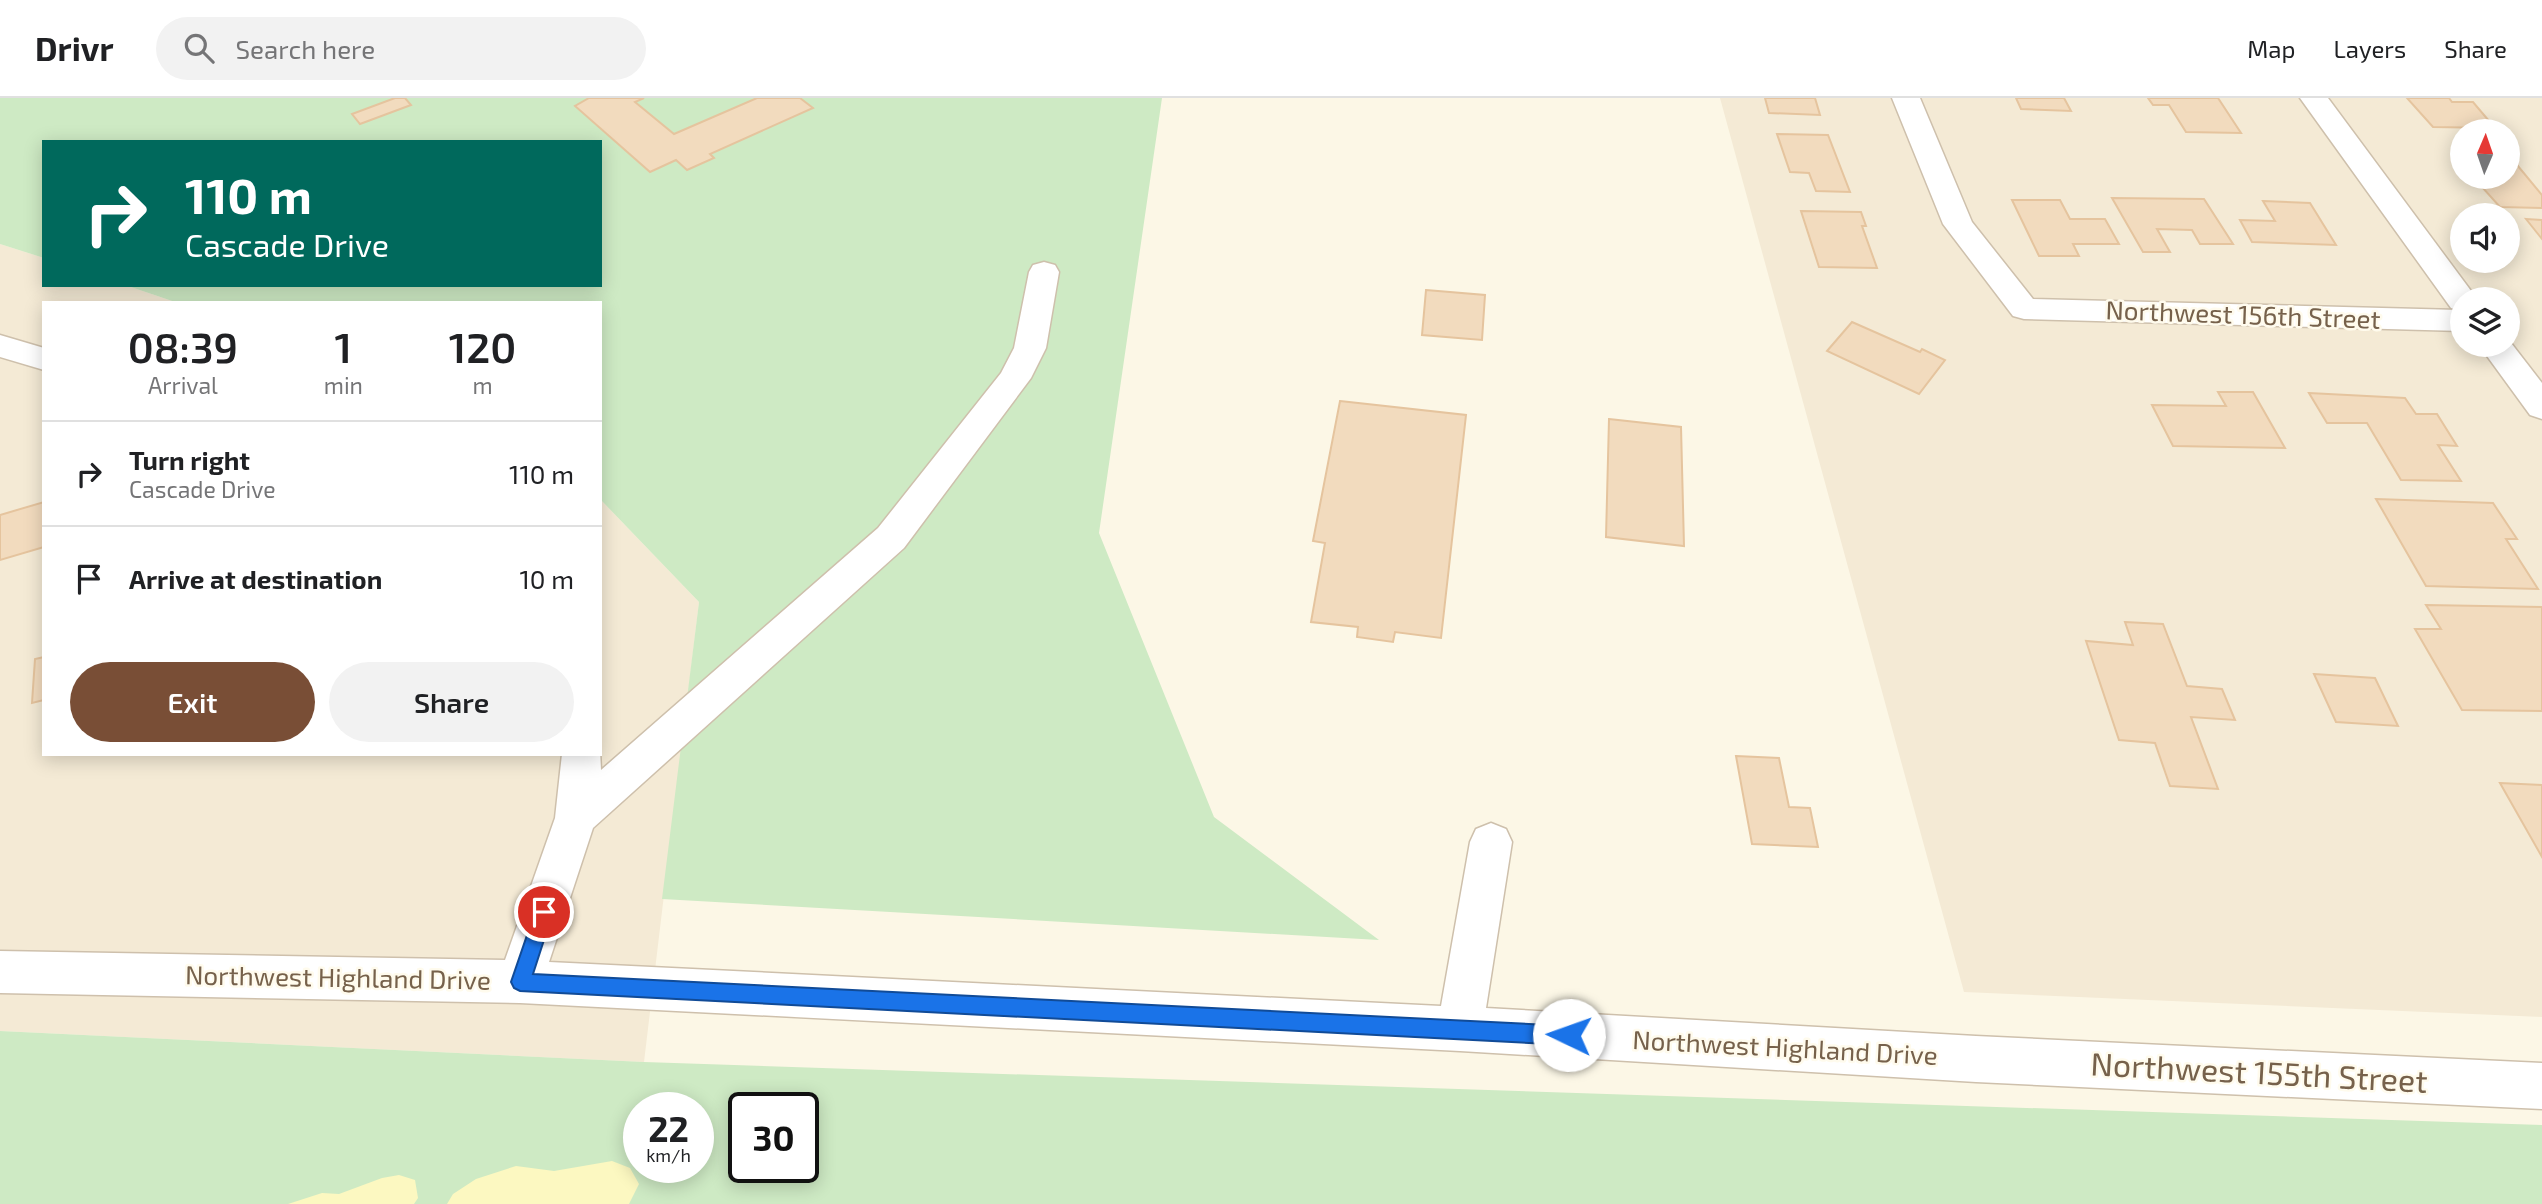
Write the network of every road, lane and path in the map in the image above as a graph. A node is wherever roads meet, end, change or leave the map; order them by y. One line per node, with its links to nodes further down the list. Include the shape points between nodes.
1 (1906, 98): 5 (street, Northwest 156th Street, via 1958,224 2024,309)
2 (2314, 98): 4 (street)
3 (1044, 272): 11 (street, via 1030,348 1015,378 891,538)
4 (2452, 287)
5 (2450, 321)
6 (0, 346): 8 (street)
7 (2504, 357): 9 (street)
8 (42, 358)
9 (2542, 407)
10 (582, 756): 11 (street)
11 (576, 818): 14 (street)
12 (1491, 842): 15 (street)
13 (0, 972): 14 (street, Northwest Highland Drive)
14 (520, 982): 15 (street, Northwest Highland Drive)
15 (1460, 1029): 16 (street, Northwest Highland Drive)
16 (1976, 1059): 17 (street, Northwest 155th Street)
17 (2542, 1086)

